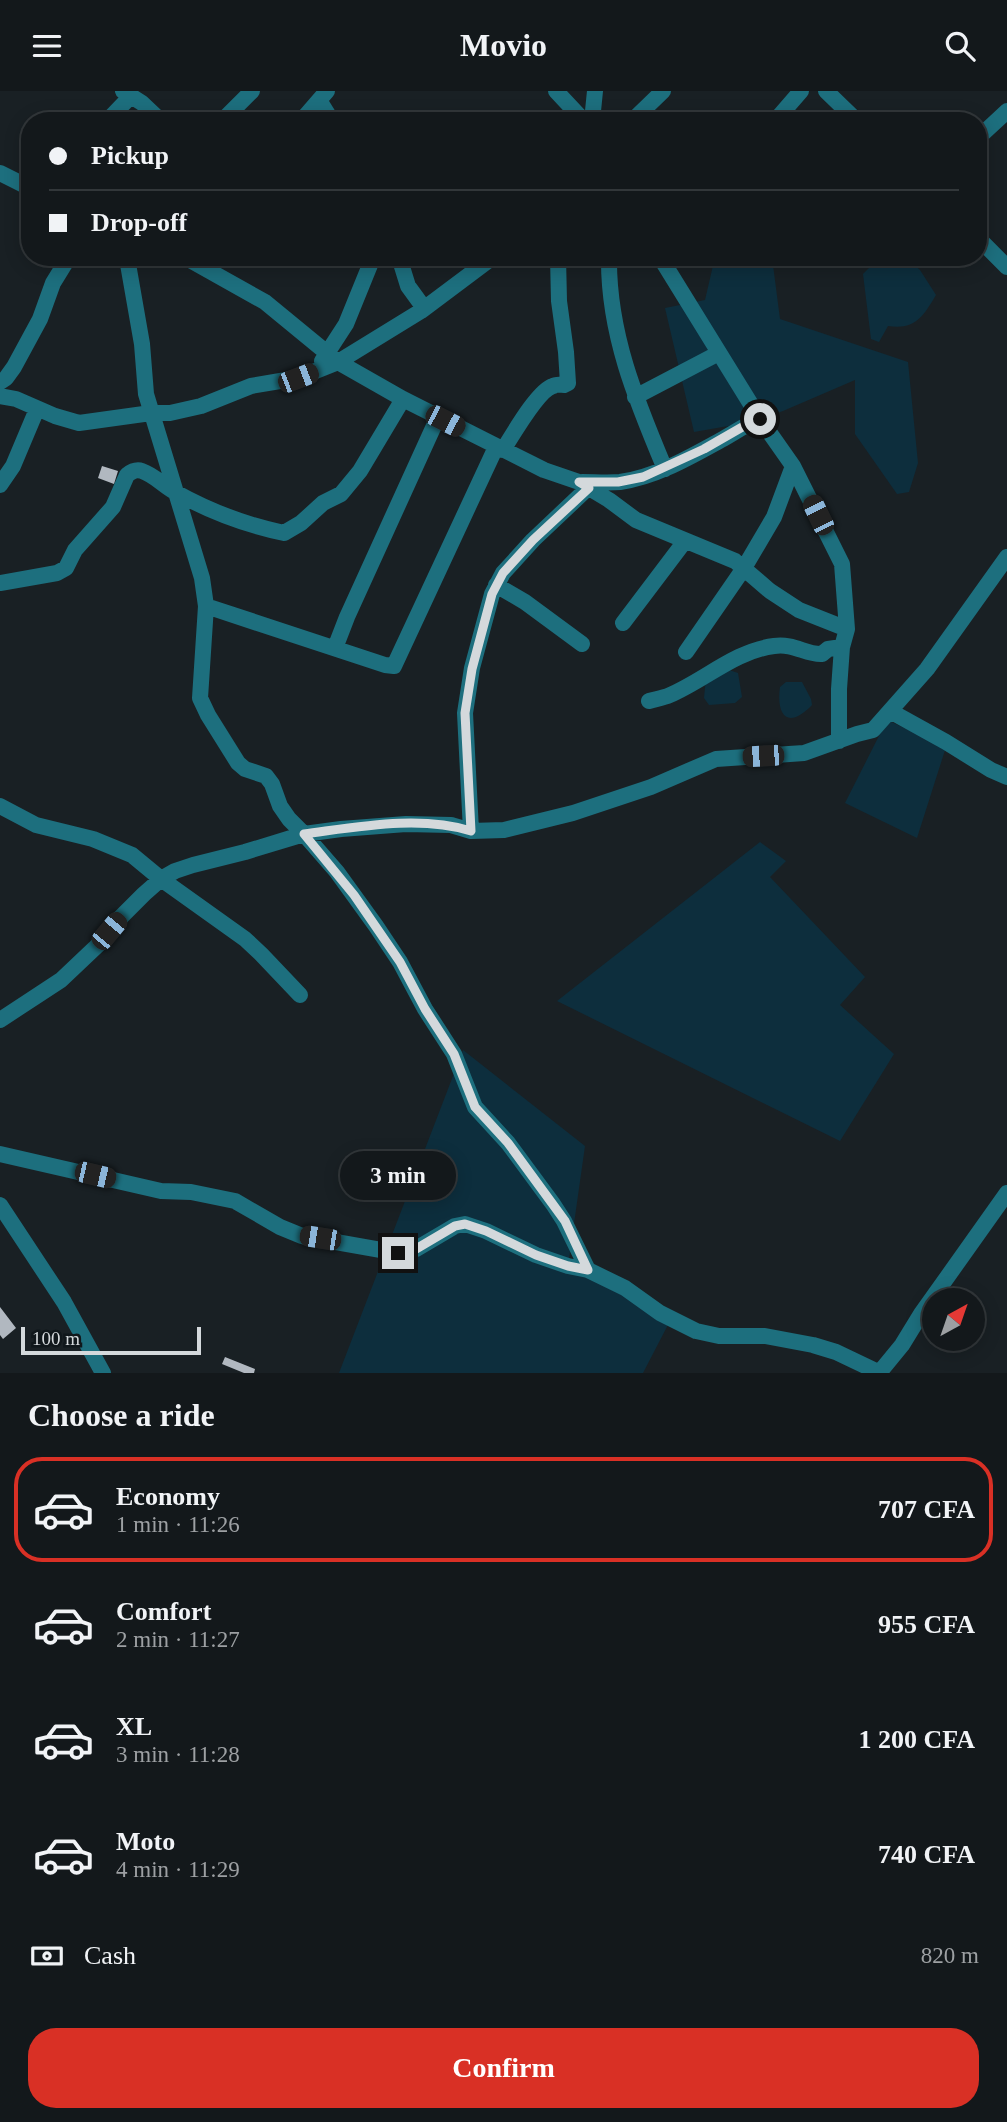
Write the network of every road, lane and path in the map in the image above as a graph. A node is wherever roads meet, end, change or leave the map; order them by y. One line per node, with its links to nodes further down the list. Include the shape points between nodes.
1 (252, 91): 12 (street)
2 (556, 91): 14 (street)
3 (596, 91): 15 (street)
4 (663, 91): 16 (street)
5 (801, 91): 17 (street)
6 (826, 91): 18 (street)
7 (127, 94): 10 (street); 11 (street)
8 (323, 96): 13 (street)
9 (1007, 111): 19 (street)
10 (114, 112)
11 (152, 112)
12 (231, 112)
13 (308, 112)
14 (576, 112)
15 (593, 112)
16 (641, 112)
17 (784, 112)
18 (848, 112)
19 (987, 130)
20 (0, 173): 21 (street)
21 (21, 184)
22 (987, 247): 32 (street)
23 (63, 266): 36 (street, via 14,367)
24 (128, 266): 41 (street)
25 (201, 266): 35 (street, via 265,302)
26 (370, 266): 35 (street)
27 (402, 266): 33 (street, via 408,286)
28 (482, 266): 33 (street)
29 (558, 266): 44 (street, via 568,383 547,389)
30 (609, 266): 38 (street, via 617,339)
31 (666, 266): 34 (street)
32 (1007, 267)
33 (424, 309): 35 (street)
34 (719, 352): 38 (street); 43 (street)
35 (332, 358): 39 (street); 41 (street, via 298,378 251,386 201,406)
36 (0, 382)
37 (0, 396): 40 (street)
38 (635, 397): 46 (street)
39 (403, 399): 42 (street); 49 (street, via 341,494 284,533 230,518)
40 (37, 409): 41 (street, via 79,423); 47 (street)
41 (151, 413): 49 (street)
42 (438, 417): 44 (street); 60 (street)
43 (760, 419): 45 (street); 46 (street)
44 (499, 449): 48 (street); 60 (street, via 394,666)
45 (793, 466): 52 (street, via 774,517); 57 (street, via 842,564)
46 (665, 468): 48 (street, via 643,477)
47 (0, 485)
48 (584, 485): 50 (street, via 636,520); 54 (street)
49 (176, 492): 53 (street, via 144,472 132,471 122,482 113,507 75,550 66,568); 55 (street)
50 (685, 541): 52 (street); 56 (street)
51 (1007, 557): 63 (street, via 927,669)
52 (744, 568): 57 (street, via 799,610); 61 (street)
53 (0, 583)
54 (496, 585): 58 (street); 67 (street, via 472,669 465,713)
55 (206, 606): 60 (street); 68 (street, via 200,698 238,763 266,776 280,806)
56 (623, 623)
57 (847, 628): 59 (street)
58 (582, 644)
59 (842, 647): 62 (street, via 816,655 795,646 775,645); 64 (street)
60 (335, 648)
61 (686, 652)
62 (649, 701)
63 (890, 711): 64 (street, via 873,730); 65 (street)
64 (839, 741): 67 (street, via 804,753 716,759 573,813 503,830)
65 (1007, 777)
66 (0, 806): 69 (street, via 36,825 120,849)
67 (471, 831): 68 (street, via 451,825 406,824)
68 (304, 834): 69 (street, via 193,865); 75 (street, via 400,962 454,1054 475,1107 559,1212)
69 (161, 879): 70 (street, via 245,939); 71 (street, via 61,980)
70 (300, 995)
71 (0, 1020)
72 (0, 1154): 75 (street, via 161,1191 235,1201 302,1235 398,1253 465,1224 536,1255)
73 (1007, 1193): 77 (street)
74 (0, 1205): 76 (street, via 64,1302)
75 (588, 1270): 77 (street, via 696,1331 813,1345)
76 (103, 1373)
77 (879, 1373)

